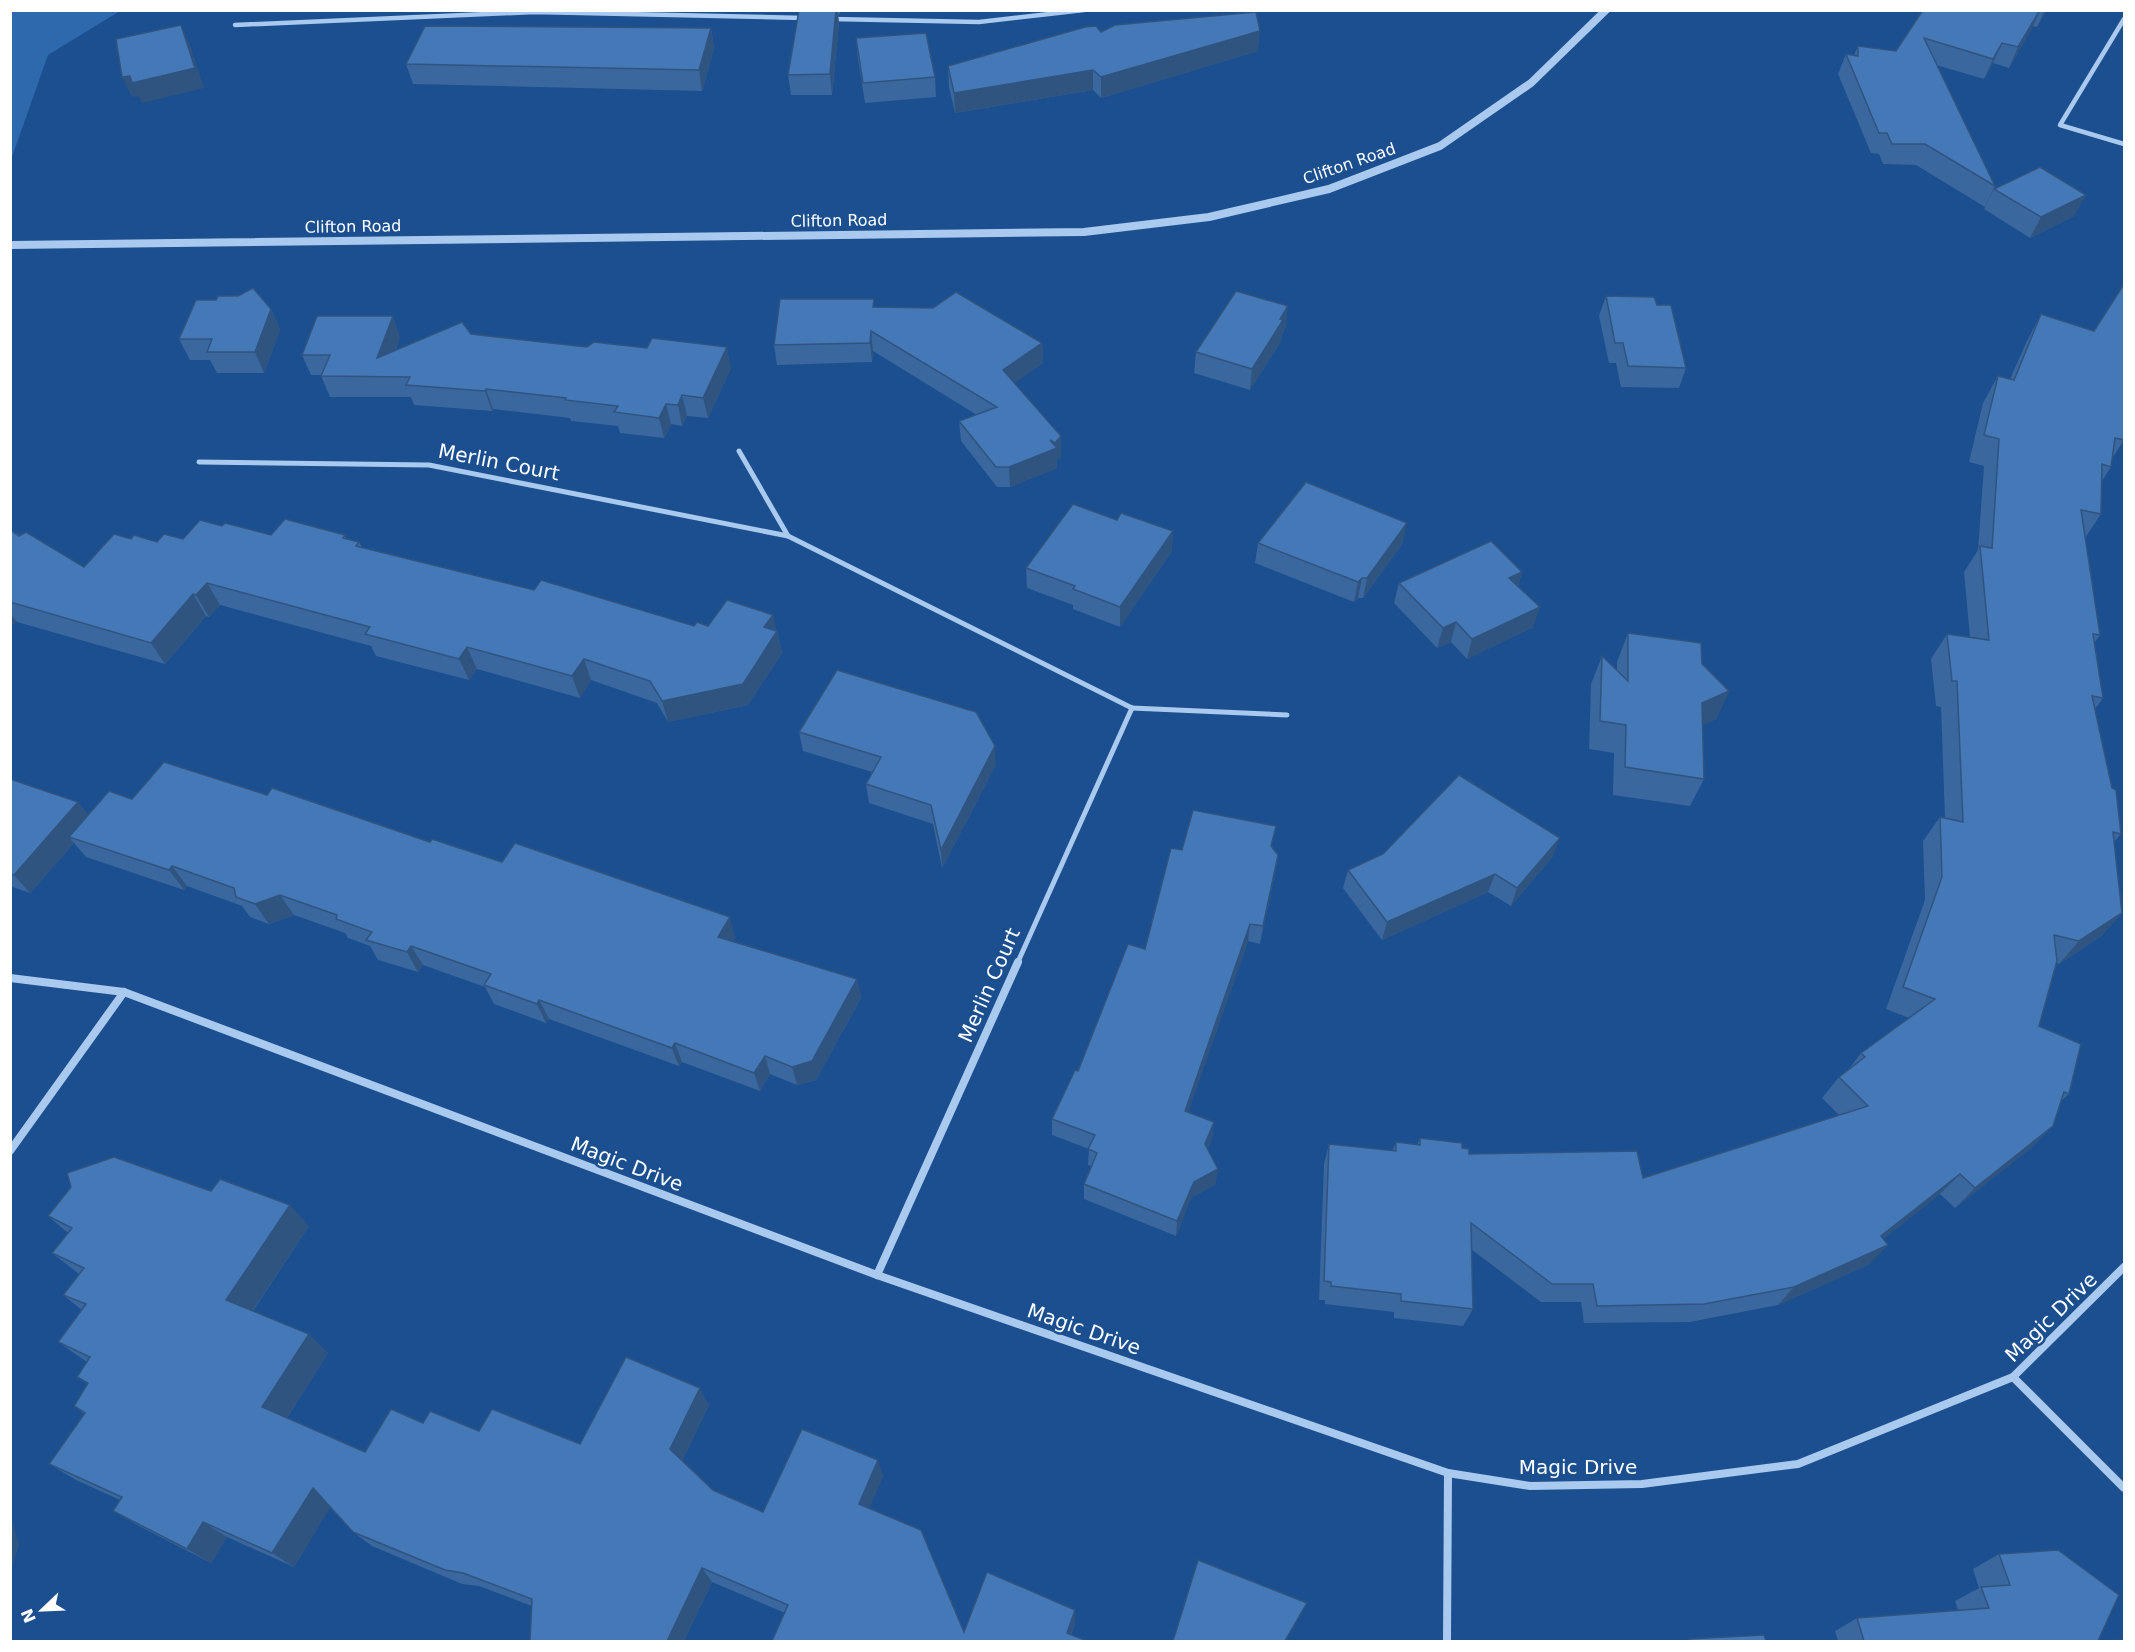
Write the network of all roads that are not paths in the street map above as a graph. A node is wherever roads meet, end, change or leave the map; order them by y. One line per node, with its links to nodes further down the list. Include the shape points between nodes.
1 (1084, 10): 4 (street, via 979,22)
2 (1606, 10): 8 (street, Clifton Road, via 1531,83 1440,146 1329,189 1209,217 1084,232)
3 (815, 19): 6 (street, via 534,12)
4 (826, 19)
5 (2124, 19): 7 (street, via 2060,125)
6 (235, 25)
7 (2124, 144)
8 (10, 245)
9 (739, 451): 11 (street)
10 (199, 462): 11 (street, Merlin Court, via 429,465)
11 (788, 536): 12 (street, Merlin Court)
12 (1132, 708): 13 (street, Merlin Court); 18 (street, Merlin Court)
13 (1287, 715)
14 (10, 978): 15 (street, Magic Drive)
15 (124, 992): 16 (street); 18 (street, Magic Drive)
16 (10, 1151)
17 (2124, 1267): 19 (street, Magic Drive)
18 (877, 1275): 20 (street, Magic Drive)
19 (2013, 1377): 20 (street, Magic Drive, via 1798,1464 1642,1484 1530,1486); 21 (street)
20 (1448, 1473): 22 (street)
21 (2124, 1488)
22 (1447, 1641)

